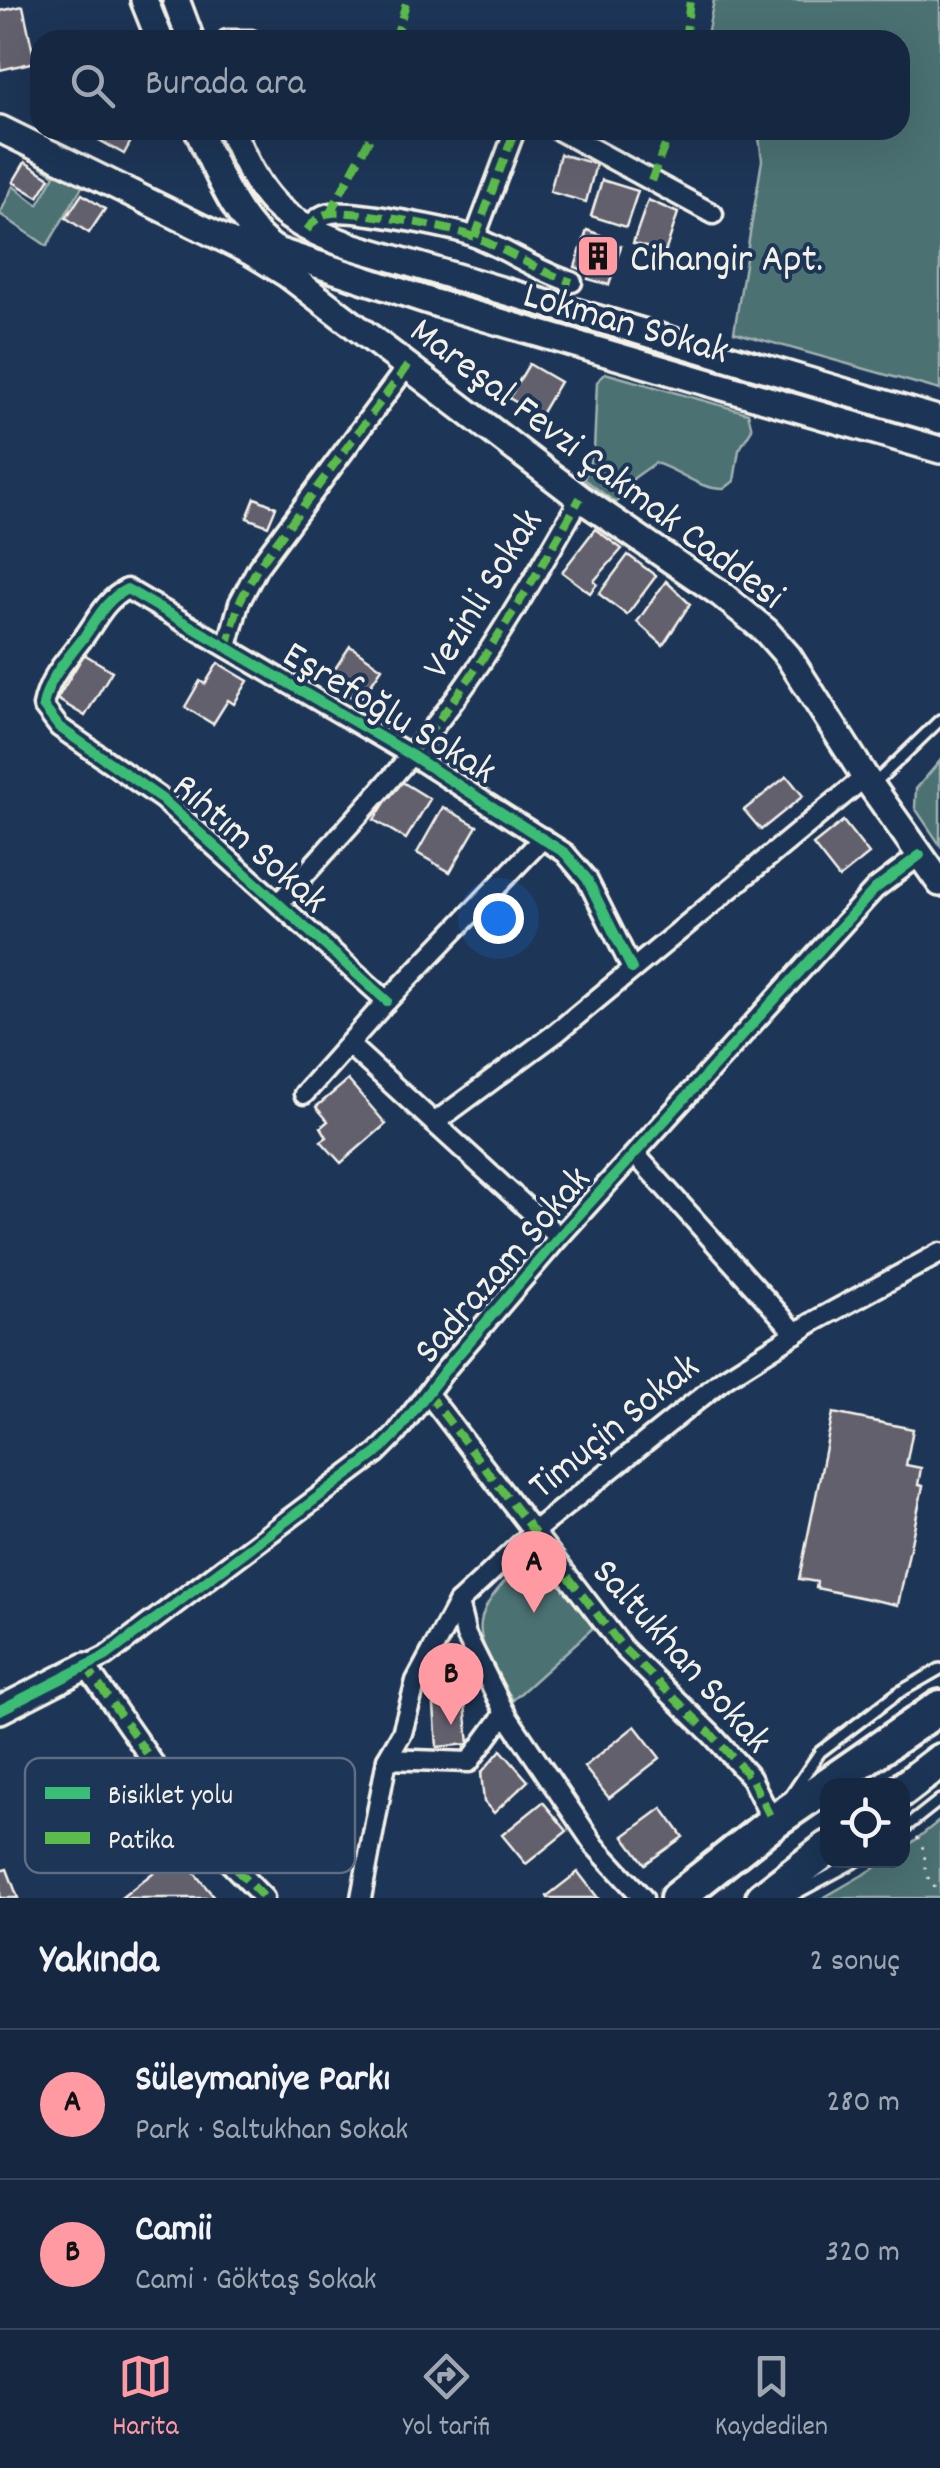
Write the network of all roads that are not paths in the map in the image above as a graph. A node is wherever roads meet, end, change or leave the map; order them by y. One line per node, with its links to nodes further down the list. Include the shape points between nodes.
1 (144, 0): 3 (main road)
2 (176, 0): 4 (main road)
3 (156, 30)
4 (186, 30)
5 (0, 129): 13 (main road)
6 (203, 140): 13 (main road, Mareşal Fevzi Çakmak Caddesi, via 252,229)
7 (236, 140): 11 (main road, via 262,192)
8 (510, 140): 12 (street)
9 (576, 140): 10 (street)
10 (713, 214)
11 (307, 230): 12 (street, Lokman Sokak, via 320,216 340,212); 13 (main road); 16 (main road, Lokman Sokak)
12 (474, 237): 14 (street, Lokman Sokak)
13 (290, 266): 15 (main road, Mareşal Fevzi Çakmak Caddesi); 17 (main road, Lokman Sokak)
14 (572, 282)
15 (408, 365): 18 (main road, Mareşal Fevzi Çakmak Caddesi); 20 (street, via 258,567)
16 (940, 420)
17 (940, 450)
18 (580, 498): 22 (street, Vezinli Sokak, via 453,702); 23 (main road, Mareşal Fevzi Çakmak Caddesi, via 766,631)
19 (82, 640): 20 (street, Eşrefoğlu Sokak, via 110,598 127,589); 27 (street, Rıhtım Sokak, via 46,688 43,706 59,727 162,799)
20 (227, 647): 22 (street, Eşrefoğlu Sokak)
21 (940, 720): 23 (lane)
22 (411, 755): 24 (street, Eşrefoğlu Sokak); 27 (street, Vezinli Sokak)
23 (869, 782): 25 (main road, Mareşal Fevzi Çakmak Caddesi); 28 (street)
24 (542, 838): 28 (street, Eşrefoğlu Sokak, via 586,879); 29 (street)
25 (920, 855): 26 (main road, Mareşal Fevzi Çakmak Caddesi); 33 (street, Sadrazam Sokak, via 875,889)
26 (940, 884)
27 (280, 903): 29 (street, Rıhtım Sokak)
28 (632, 970): 32 (street)
29 (386, 1001): 30 (street)
30 (349, 1044): 31 (street); 32 (street)
31 (304, 1094)
32 (434, 1123): 34 (street)
33 (634, 1154): 34 (street, Sadrazam Sokak); 36 (street)
34 (559, 1237): 37 (street, Sadrazam Sokak)
35 (940, 1253): 36 (street, Timuçin Sokak)
36 (796, 1333): 38 (street, Timuçin Sokak, via 725,1378)
37 (428, 1394): 38 (street, Saltukhan Sokak); 40 (street, Sadrazam Sokak, via 376,1453)
38 (533, 1533): 39 (street, Timuçin Sokak); 52 (street, Saltukhan Sokak, via 623,1648 751,1778)
39 (458, 1603): 45 (street, via 466,1635); 47 (street, Timuçin Sokak, via 416,1681)
40 (86, 1666): 44 (main road); 46 (street)
41 (940, 1669): 52 (lane, via 820,1752)
42 (940, 1695): 49 (highway)
43 (940, 1707): 49 (highway)
44 (0, 1710)
45 (505, 1714): 47 (street, via 468,1762); 59 (street, via 595,1846)
46 (150, 1758)
47 (387, 1760): 58 (street, Timuçin Sokak)
48 (940, 1761): 50 (highway)
49 (860, 1763): 52 (highway)
50 (910, 1784)
51 (940, 1800): 53 (lane)
52 (773, 1822): 60 (highway)
53 (910, 1825)
54 (820, 1854): 61 (highway)
55 (843, 1868): 62 (lane)
56 (239, 1873): 57 (street)
57 (264, 1898)
58 (361, 1898)
59 (643, 1898)
60 (677, 1898)
61 (763, 1898)
62 (788, 1898)

